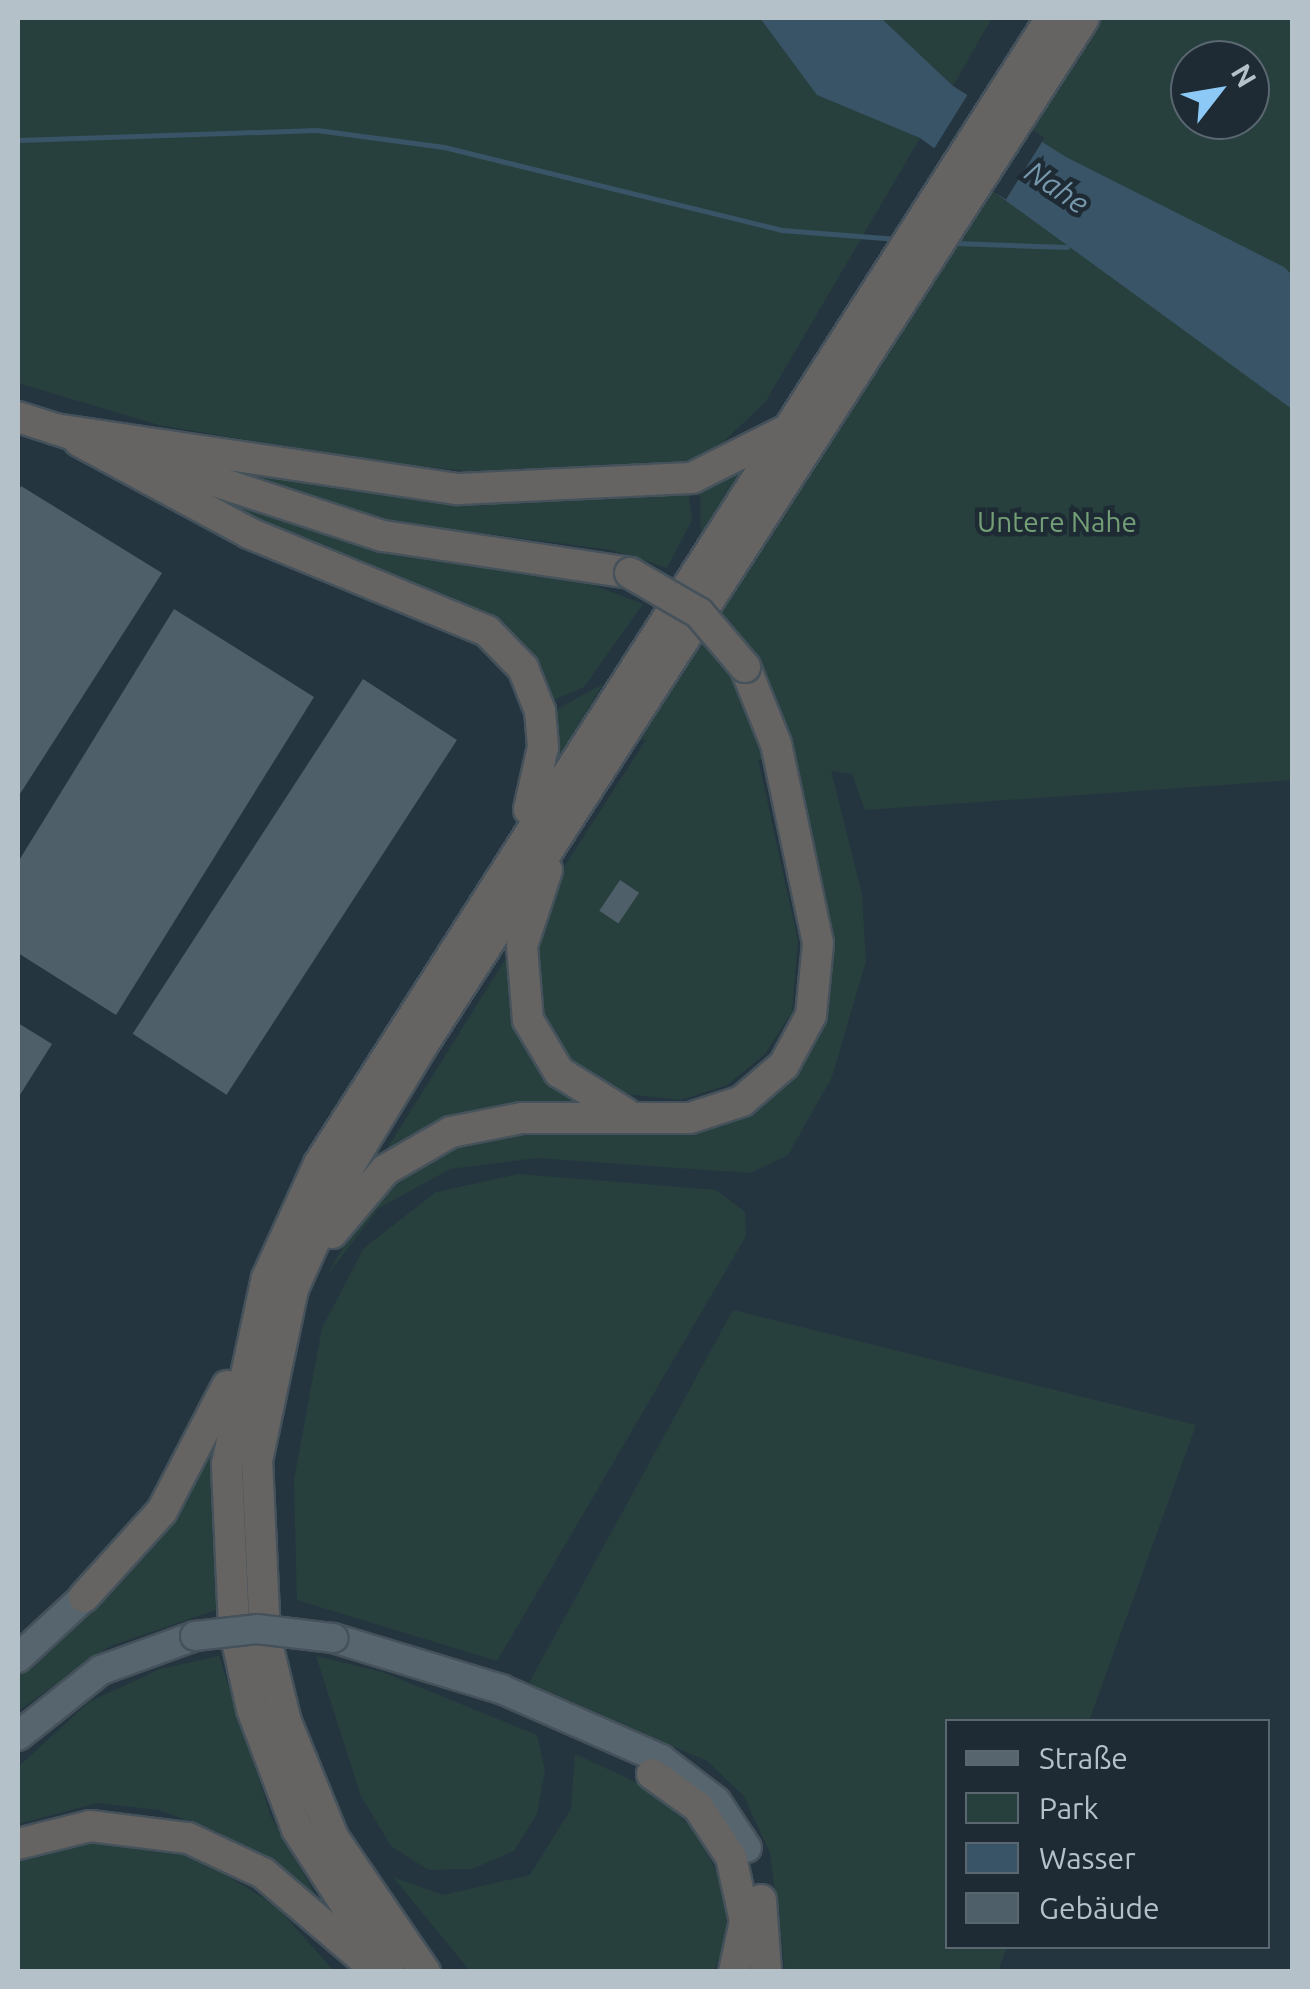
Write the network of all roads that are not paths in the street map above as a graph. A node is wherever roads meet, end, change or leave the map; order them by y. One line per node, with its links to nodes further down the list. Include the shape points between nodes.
1 (1051, 18): 3 (highway)
2 (1084, 18): 3 (highway)
3 (1021, 95): 4 (highway)
4 (850, 364): 6 (highway); 8 (highway)
5 (18, 417): 7 (highway)
6 (794, 425): 7 (highway, via 692,478 458,489); 9 (highway)
7 (55, 429): 9 (highway, via 249,533 456,614 501,642 531,682 543,730); 10 (highway, bridge, via 383,536 630,573 698,613 744,668 776,744 815,925 816,997 772,1080 726,1109)
8 (564, 821): 10 (highway, via 522,946 528,1020 559,1072 592,1098); 11 (highway, via 345,1173)
9 (520, 841): 12 (highway, via 319,1164)
10 (672, 1120): 11 (highway, via 510,1119 428,1142 366,1188)
11 (293, 1289): 22 (highway, via 257,1461 266,1636 286,1722 333,1836)
12 (247, 1342): 13 (highway, via 162,1512); 21 (highway, via 226,1505 242,1668 297,1829)
13 (84, 1597): 15 (main road)
14 (388, 1652): 16 (main road, bridge, via 257,1629 195,1636 101,1670); 17 (main road); 19 (main road, via 661,1759 704,1788)
15 (18, 1658)
16 (18, 1736)
17 (652, 1774): 23 (highway, via 698,1807 732,1857 744,1922)
18 (18, 1844): 20 (highway, via 115,1826 212,1846 287,1889)
19 (747, 1848): 24 (highway)
20 (378, 1972)
21 (389, 1972)
22 (425, 1972)
23 (734, 1972)
24 (766, 1972)

